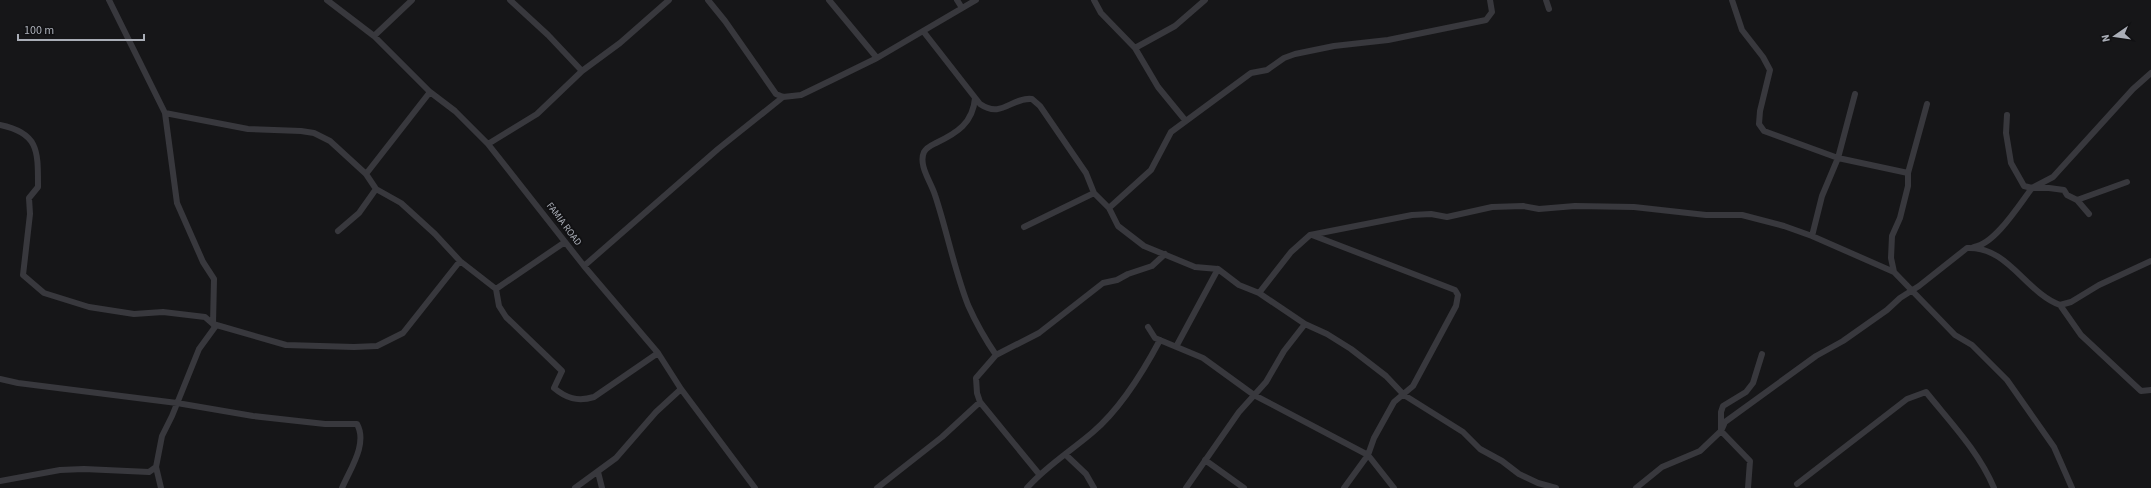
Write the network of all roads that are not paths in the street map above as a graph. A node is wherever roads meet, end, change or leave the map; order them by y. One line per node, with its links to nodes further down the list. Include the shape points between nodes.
1 (109, 0): 28 (street)
2 (327, 0): 18 (street, FAMIA ROAD)
3 (412, 0): 18 (street)
4 (510, 0): 21 (street)
5 (669, 0): 21 (street, via 620,43)
6 (708, 0): 25 (street, via 776,94)
7 (829, 0): 20 (street)
8 (956, 0): 15 (street)
9 (976, 0): 15 (street)
10 (1094, 0): 19 (street, via 1101,13)
11 (1205, 0): 19 (street, via 1175,26)
12 (1490, 0): 30 (street, via 1492,12 1486,20 1388,40 1334,46 1284,58 1267,70 1251,73)
13 (1546, 0): 16 (street)
14 (1732, 0): 33 (street, via 1742,30 1764,57 1770,70 1760,110 1760,124 1764,131)
15 (962, 8): 17 (street)
16 (1549, 9)
17 (923, 31): 20 (street); 26 (street)
18 (374, 36): 23 (street, FAMIA ROAD)
19 (1135, 48): 30 (street, via 1158,87)
20 (877, 58): 25 (street, via 801,95)
21 (582, 71): 32 (street, via 537,114)
22 (2151, 73): 37 (street, via 2133,89 2052,177)
23 (430, 92): 32 (street, FAMIA ROAD, via 455,111); 35 (street)
24 (1855, 94): 33 (street)
25 (783, 98): 52 (street, via 718,149)
26 (975, 98): 39 (street, via 987,109 994,110 1026,98 1032,99 1040,106 1086,173); 66 (street, via 974,109 968,122 958,132 929,147 924,152 922,160 935,194 968,305)
27 (1927, 104): 34 (street)
28 (165, 113): 35 (street, via 248,129 314,133 330,141); 59 (street, via 177,203 203,262 214,279)
29 (2007, 115): 37 (street, via 2006,133 2011,163 2024,186)
30 (1185, 120): 41 (street, via 1171,132 1150,170)
31 (0, 125): 59 (street, via 25,133 32,141 36,155 38,187 29,198 30,214 23,275 44,293 89,306 134,314 163,312 205,317)
32 (488, 144): 47 (street, FAMIA ROAD)
33 (1838, 158): 34 (street); 46 (street, via 1822,196)
34 (1908, 173): 54 (street, via 1908,186 1900,218 1892,236 1891,258)
35 (366, 174): 38 (street)
36 (2127, 182): 40 (street)
37 (2032, 188): 40 (street, via 2064,190); 48 (street, via 1999,230 1981,246)
38 (376, 189): 44 (street, via 359,213); 51 (street, via 401,203 435,234)
39 (1094, 193): 41 (street); 43 (street)
40 (2077, 200): 42 (street)
41 (1109, 208): 49 (street, via 1118,226 1144,246)
42 (2090, 214)
43 (1024, 227)
44 (338, 231)
45 (1310, 235): 46 (street, via 1412,215 1431,214 1447,217 1492,207 1523,206 1539,209 1575,206 1634,207 1706,215 1742,215); 57 (street, via 1291,252); 71 (street, via 1455,290 1458,295 1456,306 1413,386)
46 (1812, 236): 54 (street)
47 (565, 242): 52 (street, FAMIA ROAD); 55 (street)
48 (1967, 248): 56 (street); 58 (street, via 1977,247 1989,251 2006,262 2040,293)
49 (1165, 254): 53 (street, via 1195,267); 66 (street, via 1152,266 1103,283 1039,333)
50 (2151, 261): 58 (street, via 2099,285 2071,302)
51 (460, 262): 55 (street); 59 (street, via 403,333 377,346 354,348 286,345)
52 (584, 266): 64 (street, FAMIA ROAD)
53 (1218, 269): 57 (street, via 1239,285); 63 (street)
54 (1894, 272): 56 (street)
55 (496, 289): 64 (street, via 499,306 506,317 562,371 554,388 566,398 594,397)
56 (1912, 291): 74 (street, via 1725,422); 99 (street, via 1955,335 1972,345 2006,380 2054,446)
57 (1259, 293): 60 (street)
58 (2060, 305): 69 (street, via 2081,335 2100,353 2141,391)
59 (213, 324): 73 (street, via 215,327 199,349)
60 (1305, 324): 70 (street, via 1284,351 1266,382); 71 (street, via 1351,349 1386,376)
61 (1148, 327): 62 (street, via 1155,338)
62 (1160, 340): 63 (street); 75 (street, via 1120,403 1103,423)
63 (1177, 345): 70 (street, via 1203,358)
64 (658, 353): 68 (street, FAMIA ROAD)
65 (1762, 354): 74 (street, via 1753,384 1746,392 1723,406)
66 (996, 356): 72 (street, via 976,378)
67 (0, 379): 73 (street, via 33,386)
68 (681, 389): 79 (street, via 656,412 616,458); 87 (street, FAMIA ROAD)
69 (2151, 390)
70 (1254, 395): 76 (street); 77 (street)
71 (1404, 396): 76 (street, via 1394,402 1374,438); 95 (street, via 1463,432 1480,449 1519,474)
72 (980, 402): 80 (street); 88 (street, via 942,437)
73 (177, 403): 78 (street, via 162,436); 84 (street, via 253,416 325,424 357,424 360,430 356,460)
74 (1721, 431): 96 (street, via 1700,451 1662,467); 97 (street, via 1750,461)
75 (1066, 455): 80 (street); 90 (street, via 1086,474)
76 (1368, 455): 93 (street); 94 (street)
77 (1205, 460): 91 (street); 92 (street)
78 (156, 468): 81 (street, via 149,472 60,470); 83 (street)
79 (598, 472): 85 (street); 86 (street)
80 (1039, 474): 89 (street)
81 (0, 481)
82 (1797, 484): 98 (street, via 1907,399 1926,392 1970,446)
83 (161, 488)
84 (342, 488)
85 (575, 488)
86 (602, 488)
87 (755, 488)
88 (877, 488)
89 (1027, 488)
90 (1094, 488)
91 (1186, 488)
92 (1244, 488)
93 (1344, 488)
94 (1394, 488)
95 (1556, 488)
96 (1636, 488)
97 (1748, 488)
98 (1994, 488)
99 (2072, 488)

